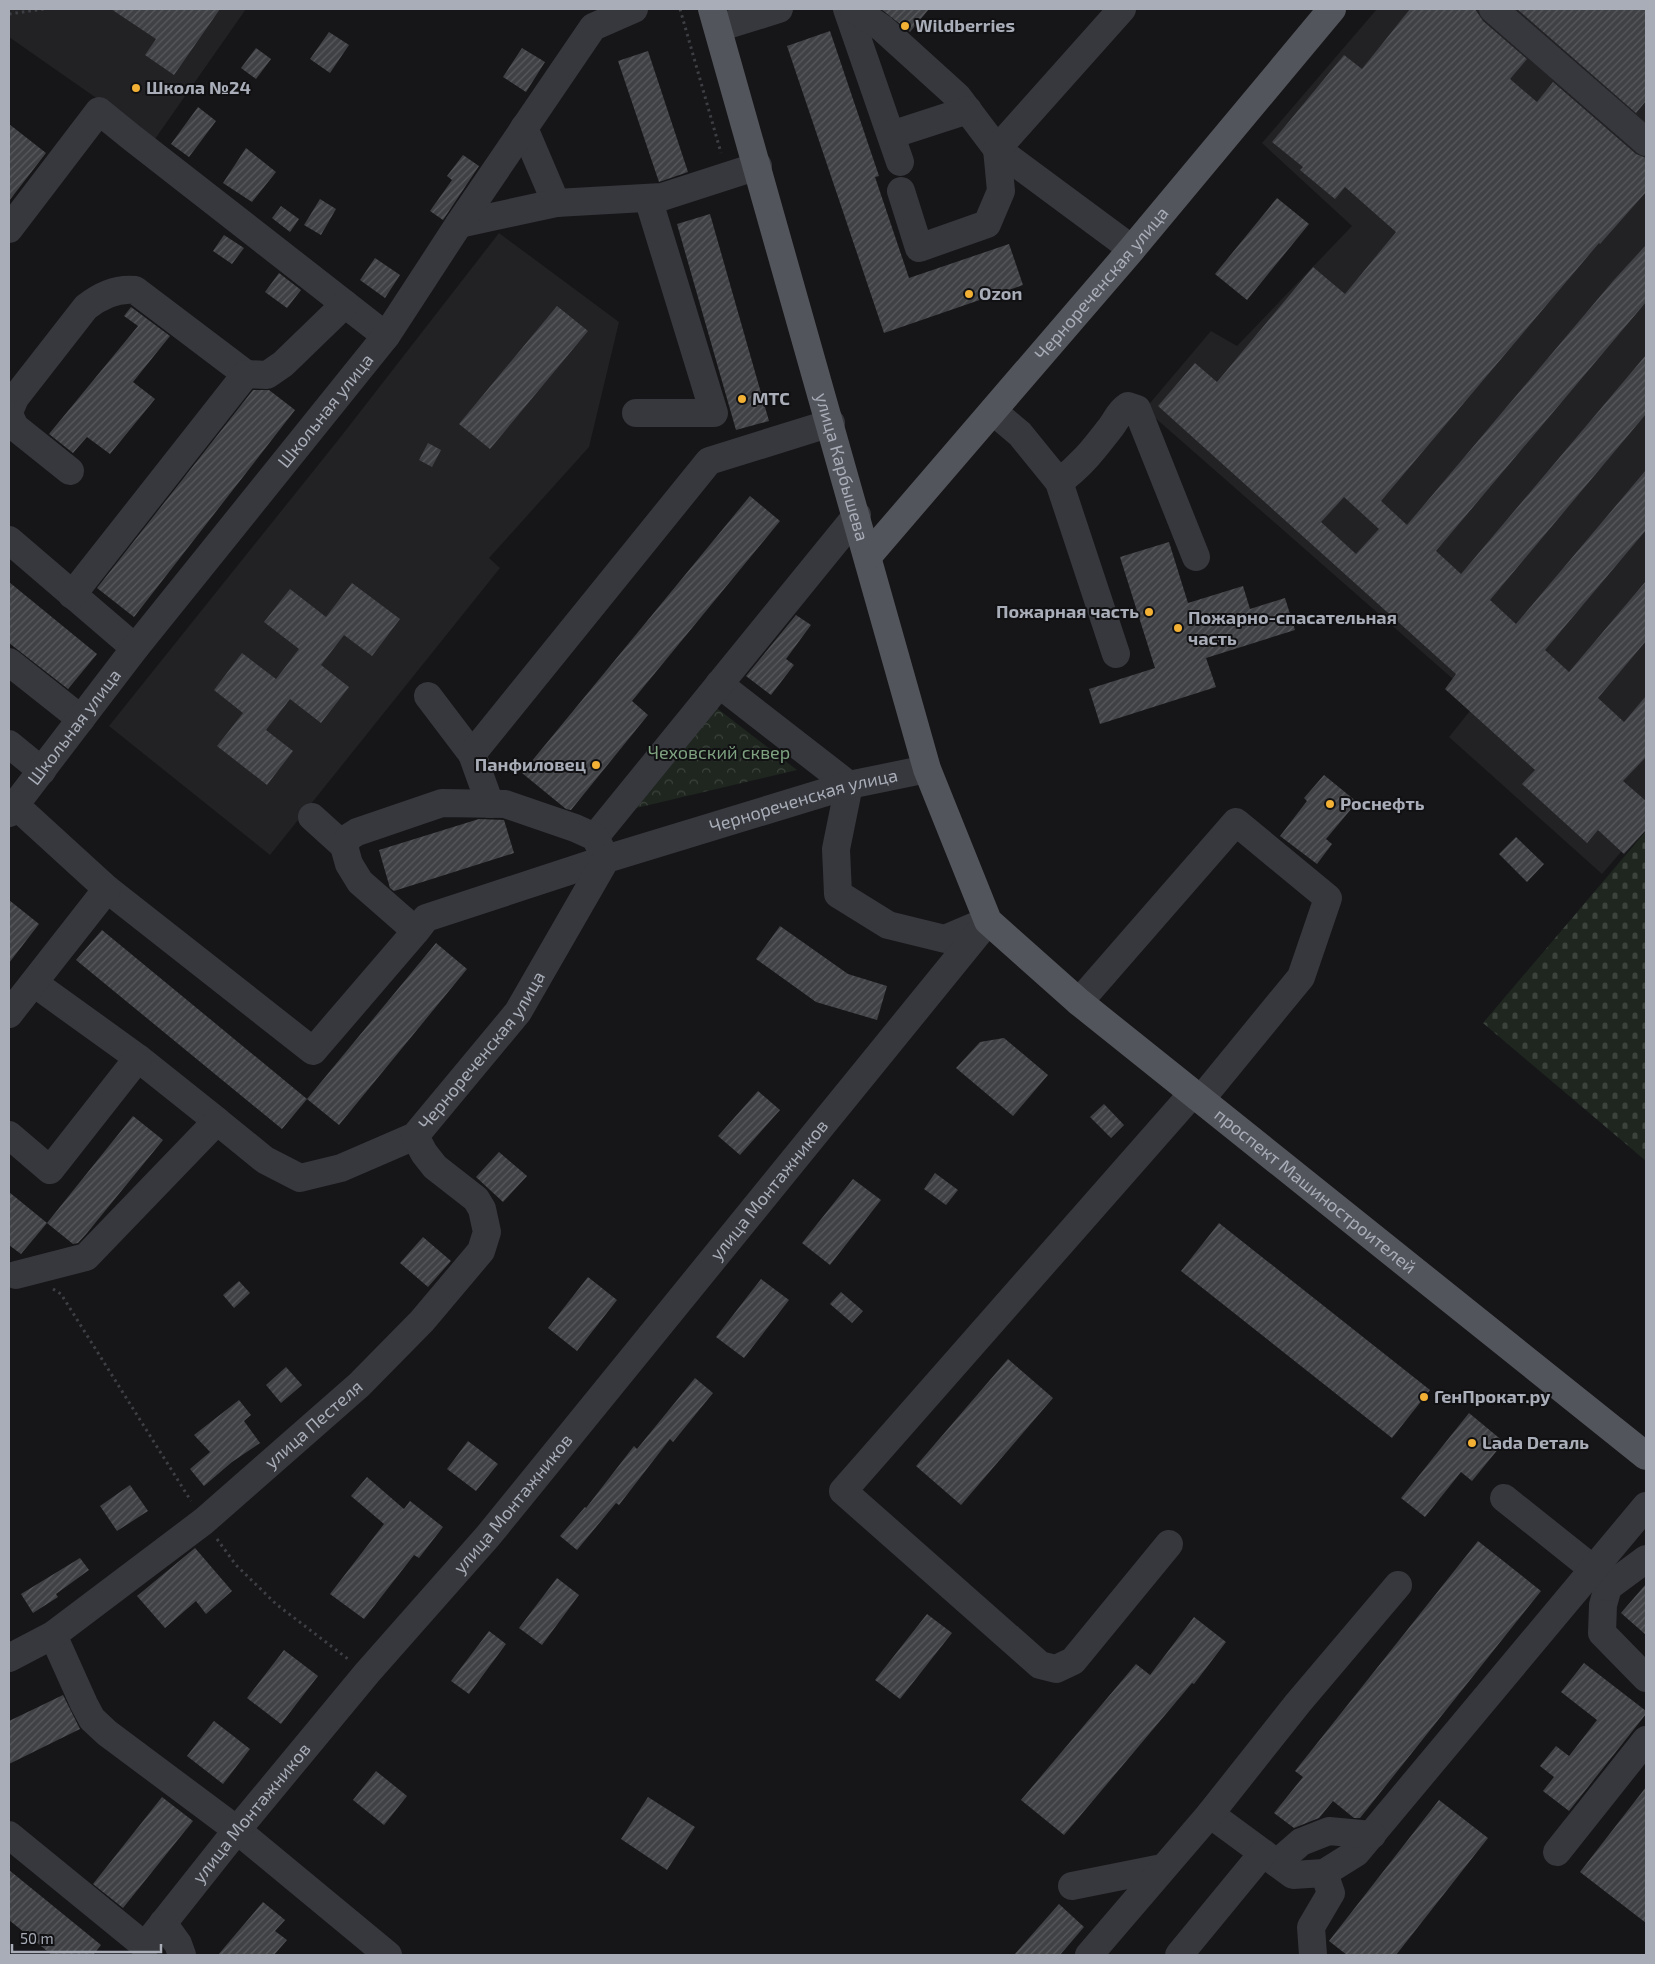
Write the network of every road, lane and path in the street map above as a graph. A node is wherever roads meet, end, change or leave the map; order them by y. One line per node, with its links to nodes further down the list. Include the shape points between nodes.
1 (44, 9): 10 (path)
2 (634, 9): 13 (street, Школьная улица, via 593,27)
3 (680, 9): 19 (path)
4 (779, 9): 11 (street)
5 (847, 9): 14 (street)
6 (854, 9): 12 (street, via 882,28 957,96)
7 (1122, 9): 16 (street)
8 (1332, 9): 25 (main road, Чернореченская улица)
9 (1493, 9): 15 (street)
10 (9, 14)
11 (715, 18): 18 (main road, улица Карбышева)
12 (968, 110): 14 (street); 16 (street)
13 (524, 128): 22 (street); 23 (street, Школьная улица)
14 (890, 135): 17 (street)
15 (1646, 142)
16 (997, 149): 20 (street, via 1001,191 987,224 919,248); 25 (street)
17 (900, 162)
18 (758, 166): 19 (street); 32 (main road, улица Карбышева)
19 (728, 176): 21 (street, via 662,197)
20 (901, 192)
21 (648, 198): 22 (street); 31 (street, via 714,413)
22 (556, 203): 23 (street)
23 (459, 224): 27 (street, Школьная улица)
24 (9, 229): 26 (street, via 99,111)
25 (1132, 248): 29 (main road, Чернореченская улица)
26 (345, 304): 27 (street); 28 (street, via 267,375)
27 (386, 336): 40 (street, Школьная улица)
28 (246, 374): 30 (street, via 135,290 123,288 86,307 15,398); 39 (street)
29 (993, 411): 34 (street, via 1020,434); 37 (main road, Чернореченская улица)
30 (9, 413): 33 (street, via 15,427)
31 (636, 413)
32 (831, 423): 35 (main road, улица Карбышева); 47 (street, via 709,460)
33 (70, 471)
34 (1059, 482): 38 (street, via 1077,469 1120,412 1128,406 1137,409); 41 (street)
35 (857, 515): 37 (main road, улица Карбышева); 43 (street)
36 (9, 540): 39 (street)
37 (868, 556): 48 (main road, улица Карбышева)
38 (1196, 557)
39 (72, 595): 40 (street)
40 (135, 648): 45 (street, Школьная улица)
41 (1116, 654)
42 (9, 662): 45 (street)
43 (719, 684): 50 (street); 55 (street)
44 (428, 696): 47 (street)
45 (81, 720): 49 (street, Школьная улица)
46 (9, 744): 49 (street)
47 (472, 754): 51 (street)
48 (927, 769): 50 (street, Чернореченская улица); 57 (main road, улица Карбышева)
49 (42, 771): 52 (street, Школьная улица)
50 (849, 785): 55 (street, Чернореченская улица); 57 (street, via 836,849 838,894 888,925 945,939)
51 (490, 804): 54 (street, via 442,803 357,832); 55 (street, via 505,804 575,828)
52 (12, 809): 56 (street)
53 (312, 817): 54 (street)
54 (344, 846): 58 (street, via 349,864 360,882)
55 (600, 848): 58 (street, via 426,918); 66 (street, Чернореченская улица, via 518,1012)
56 (107, 889): 58 (street, via 313,1051); 59 (street)
57 (988, 921): 60 (main road, проспект Машиностроителей); 79 (street, улица Монтажников, via 488,1536)
58 (416, 931)
59 (34, 983): 61 (street); 62 (street, Чернореченская улица)
60 (1080, 1002): 63 (main road, проспект Машиностроителей); 63 (street, via 1236,822 1328,898 1301,977)
61 (9, 1014)
62 (138, 1058): 64 (street, Чернореченская улица); 65 (street, via 50,1170)
63 (1197, 1096): 69 (main road, проспект Машиностроителей); 73 (street, via 843,1491 1040,1665 1056,1669 1073,1661)
64 (217, 1121): 66 (street, Чернореченская улица, via 265,1160 300,1178 341,1168); 67 (street, via 86,1257)
65 (9, 1135)
66 (415, 1136): 72 (street, улица Пестеля, via 435,1167 476,1199 482,1209 487,1232 481,1251 422,1321 359,1386)
67 (16, 1275)
68 (48, 1285): 72 (path, via 61,1294)
69 (1646, 1456)
70 (1504, 1498): 75 (street)
71 (1646, 1506): 75 (street)
72 (204, 1521): 77 (street, улица Пестеля); 79 (path, via 236,1565 276,1604)
73 (1169, 1544)
74 (1646, 1559): 75 (street)
75 (1601, 1578): 80 (street, via 1602,1633); 85 (street)
76 (1398, 1585): 82 (street)
77 (53, 1635): 78 (street, улица Пестеля); 83 (street, via 92,1719)
78 (9, 1658)
79 (367, 1673): 83 (street, улица Монтажников)
80 (1646, 1678)
81 (1646, 1740): 86 (street)
82 (1210, 1814): 87 (street); 88 (street)
83 (237, 1830): 91 (street, улица Монтажников); 94 (street)
84 (9, 1835): 92 (street, улица Монтажников)
85 (1372, 1835): 87 (street, via 1329,1831); 89 (street, via 1356,1853)
86 (1557, 1852)
87 (1270, 1858): 89 (street, via 1293,1875); 96 (street)
88 (1162, 1868): 90 (street); 95 (street)
89 (1324, 1873): 97 (street, via 1332,1893 1311,1928)
90 (1072, 1886)
91 (163, 1923): 92 (street, улица Монтажников); 93 (street)
92 (141, 1950)
93 (182, 1955)
94 (388, 1955)
95 (1089, 1955)
96 (1179, 1955)
97 (1313, 1955)

